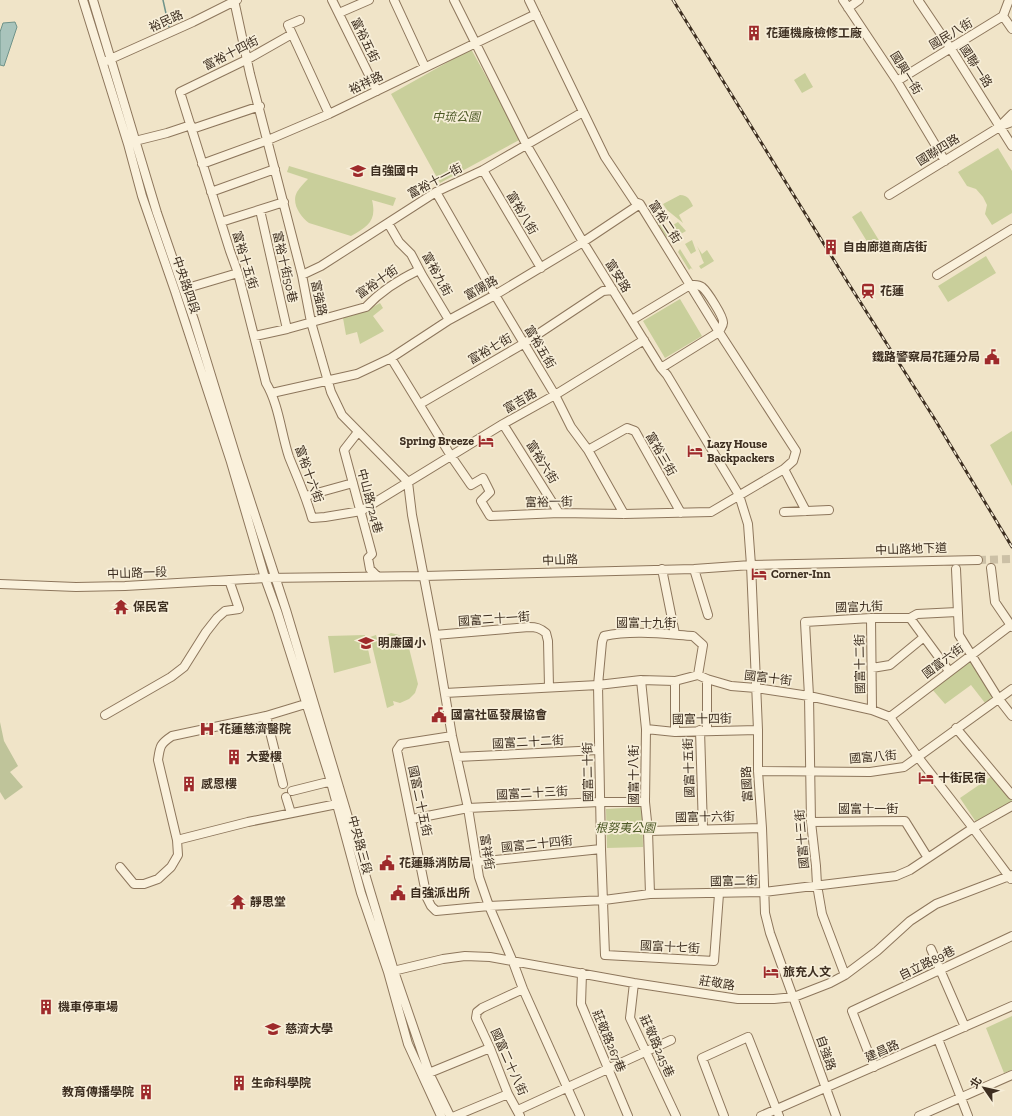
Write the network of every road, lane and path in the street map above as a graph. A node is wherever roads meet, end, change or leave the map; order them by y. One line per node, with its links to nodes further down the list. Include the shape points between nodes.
1 (83, 0): 24 (street, 中央路四段)
2 (93, 0): 22 (street, 中央路四段)
3 (332, 0): 14 (street, 富裕五街)
4 (369, 0): 14 (street)
5 (394, 0): 25 (street)
6 (454, 0): 20 (street, 富安路)
7 (529, 0): 15 (street, 富裕二街)
8 (843, 0): 13 (street, 國興一街)
9 (859, 0): 13 (street)
10 (918, 0): 21 (street, 國聯一路)
11 (1009, 0): 16 (street)
12 (235, 1): 22 (street, 裕民路); 23 (street, 富強路)
13 (848, 8): 26 (street, 國興一街)
14 (339, 13): 27 (street, 富裕五街)
15 (536, 14): 20 (street, 裕祥路); 29 (street, 富裕二街)
16 (1003, 16): 18 (street); 21 (street, 國民八街)
17 (300, 20): 19 (street, via 288,25)
18 (1012, 29)
19 (292, 34): 23 (street, 富裕十四街); 30 (street)
20 (474, 43): 25 (street, 裕祥路); 37 (street, 富安路)
21 (951, 49): 26 (street, 國民八街); 33 (street, 國聯一路)
22 (110, 59): 24 (street, 裕民路); 36 (street, 中央路四段)
23 (248, 59): 28 (street, 富強路); 34 (street, 富裕十四街, via 180,92)
24 (103, 63): 101 (street, 中央路四段, via 142,196 226,447)
25 (425, 67): 27 (street, 裕祥路)
26 (897, 81): 39 (street, 國興一街)
27 (377, 91): 30 (street, 裕祥路)
28 (260, 106): 34 (street); 35 (street, 富強路)
29 (582, 112): 37 (street, 富裕十一街); 47 (street, 富裕二街, via 606,157 635,202)
30 (329, 114): 35 (street, 裕祥路)
31 (1012, 114): 33 (street, 國聯四路)
32 (1012, 122): 33 (street, 國聯四路)
33 (1000, 126): 38 (street, 國聯一路); 39 (street, 國聯四路)
34 (191, 127): 36 (street); 40 (street)
35 (268, 140): 40 (street, 裕祥路); 41 (street, 富強路)
36 (135, 141): 59 (street, 中央路四段)
37 (526, 144): 42 (street, 富裕十一街); 52 (street, 富安路)
38 (1012, 146)
39 (945, 161): 45 (street, 國聯四路)
40 (202, 164): 43 (street)
41 (275, 169): 43 (street); 46 (street, 富強路)
42 (483, 170): 44 (street, 富裕十一街); 53 (street, 富裕八街)
43 (211, 192): 49 (street, 富裕十五街)
44 (436, 192): 50 (street, 富裕十一街); 61 (street, 富裕五街)
45 (889, 195)
46 (284, 202): 48 (street); 56 (street, 富強路)
47 (640, 204): 52 (street, 富陽路); 58 (street, 富裕二街)
48 (260, 210): 49 (street); 65 (street, 富裕十街50巷)
49 (222, 222): 55 (street, 富裕十五街)
50 (388, 223): 54 (street, 富裕九街, via 399,242 412,254); 56 (street, 富裕十一街, via 321,266)
51 (1012, 229): 57 (street)
52 (583, 242): 53 (street, 富陽路); 60 (street, 富安路)
53 (541, 268): 61 (street, 富陽路)
54 (419, 270): 62 (street, 富裕九街); 64 (street, 富裕十街, via 404,277 366,307)
55 (238, 273): 59 (street); 67 (street, 富裕十五街)
56 (302, 275): 64 (street, 富強路)
57 (937, 275)
58 (690, 285): 63 (street); 66 (street, via 697,284 703,287 714,303 723,318)
59 (184, 289): 102 (street, 中央路四段)
60 (613, 290): 63 (street, 富安路); 69 (street, 富裕七街, via 603,291)
61 (494, 295): 62 (street, 富陽路); 69 (street, 富裕五街)
62 (449, 320): 70 (street, 富陽路)
63 (632, 320): 68 (street, 富安路)
64 (311, 322): 65 (street, 富裕十街); 72 (street, 富強路)
65 (288, 329): 67 (street, 富裕十街)
66 (719, 332): 71 (street); 80 (street, 富裕一街, via 796,451 793,461)
67 (254, 336): 73 (street, 富裕十五街, via 266,383)
68 (644, 340): 71 (street, 富安路); 74 (street, 富吉路)
69 (524, 344): 74 (street, 富裕五街); 75 (street, 富裕七街)
70 (391, 358): 72 (street, 富陽路, via 357,374); 75 (street, 富裕一街)
71 (661, 368): 83 (street, 富安路)
72 (328, 381): 73 (street); 77 (street, 富強路, via 338,409)
73 (272, 392): 84 (street, 富裕十六街, via 289,456)
74 (555, 395): 76 (street, 富吉路); 78 (street, 富裕五街, via 571,427)
75 (420, 404): 79 (street, 富裕一街)
76 (504, 424): 79 (street, 富吉路); 89 (street, 富裕六街)
77 (358, 432): 81 (street, 富強路); 82 (street, 中山路724巷, via 344,450)
78 (588, 450): 90 (street, 富裕三街, via 627,428 635,431); 91 (street, 富裕五街)
79 (451, 456): 81 (street, 富吉路); 89 (street, 富裕一街, via 471,485 483,478 490,492 481,501 490,516)
80 (784, 469): 83 (street, 富裕一街); 87 (street)
81 (408, 482): 86 (street, 富裕十六街); 100 (street)
82 (353, 483): 84 (street); 86 (street, 中山路724巷)
83 (739, 495): 90 (street, 富裕一街, via 710,512); 94 (street, 富安路, via 747,520)
84 (306, 496): 86 (street, 富裕十六街, via 312,518)
85 (829, 510): 87 (street)
86 (361, 511): 99 (street, 中山路724巷, via 372,554 368,558 370,569)
87 (806, 511): 88 (street)
88 (784, 512)
89 (559, 513): 91 (street, 富裕一街)
90 (681, 513): 91 (street, 富裕一街)
91 (624, 514)
92 (978, 560): 93 (street, 中山路地下道)
93 (846, 563): 94 (street, 中山路)
94 (751, 565): 97 (street, 中山路); 123 (street, 富國路)
95 (991, 568): 110 (street, via 995,602)
96 (662, 569): 97 (street, 中山路); 100 (street, 中山路); 111 (street)
97 (694, 569): 106 (street)
98 (956, 569): 105 (street)
99 (378, 576): 100 (street, 中山路); 102 (street, 中山路)
100 (424, 576): 112 (street, 富祥街)
101 (266, 578): 102 (street, 中山路一段); 103 (street, 中山路一段); 128 (street, 中央路三段)
102 (275, 578): 128 (street, 中央路三段)
103 (229, 580): 104 (street, 中山路一段, via 76,587); 130 (street, via 239,610 225,611 217,618 184,667)
104 (0, 584)
105 (957, 612): 108 (street, 國富九街, via 917,614); 114 (street, via 959,635)
106 (708, 615)
107 (871, 618): 108 (street, 國富九街); 109 (street, 國富九街); 115 (street, 國富十二街)
108 (910, 618): 113 (street)
109 (809, 622): 126 (street, 國富十三街, via 805,622)
110 (1011, 626): 114 (street, 國富六街)
111 (675, 634): 117 (street, 國富十九街, via 693,636 702,645); 121 (street, 國富十九街, via 604,636)
112 (435, 635): 122 (street, 國富二十一街, via 536,627 546,633 548,641); 125 (street, 富祥街)
113 (924, 637): 115 (street, via 890,666); 116 (street)
114 (971, 656): 116 (street, 國富六街); 127 (street)
115 (872, 668): 129 (street, 國富十二街)
116 (950, 671): 133 (street, 國富六街)
117 (698, 675): 119 (street, 國富十街); 120 (street)
118 (641, 680): 120 (street); 121 (street); 135 (street, 國富十八街)
119 (707, 680): 123 (street, 國富十街, via 731,686); 137 (street, 國富十五街)
120 (675, 681): 138 (street)
121 (598, 685): 122 (street); 140 (street, 國富二十街)
122 (548, 687): 125 (street)
123 (756, 688): 126 (street, 國富十街); 136 (street, 富國路)
124 (1012, 689): 127 (street, 國富八街)
125 (445, 693): 139 (street, 富祥街)
126 (809, 696): 129 (street, 國富十街); 144 (street, 國富十三街)
127 (998, 698): 132 (street); 134 (street, 國富八街)
128 (310, 703): 131 (street); 145 (street, 中央路三段)
129 (872, 710): 133 (street, 國富十街)
130 (105, 715)
131 (266, 716): 146 (street); 160 (street, via 172,736 163,742 158,760)
132 (1012, 716)
133 (890, 717): 142 (street)
134 (956, 728): 142 (street, 國富八街); 147 (street)
135 (646, 729): 138 (street, 國富十四街); 149 (street, 國富十八街)
136 (758, 730): 137 (street, 國富十四街); 143 (street, 富國路)
137 (703, 731): 138 (street, 國富十四街); 158 (street, 國富十五街)
138 (675, 732)
139 (452, 736): 141 (street, 富祥街); 154 (street, 國富二十五街, via 401,744 397,750)
140 (599, 750): 141 (street, 國富二十二街); 148 (street, 國富二十街)
141 (457, 757): 152 (street, 富祥街)
142 (918, 758): 144 (street, 國富八街, via 904,767 877,771); 157 (street)
143 (758, 771): 144 (street, 國富八街); 156 (street, 富國路)
144 (810, 772): 155 (street, 國富十三街)
145 (334, 780): 150 (street, 中央路三段); 153 (street, via 289,794); 178 (street, 中央路三段)
146 (283, 784)
147 (1012, 795)
148 (600, 802): 149 (street, 國富二十三街); 152 (street, 國富二十三街); 161 (street, 國富二十街)
149 (645, 802): 159 (street, 國富十八街)
150 (337, 804): 153 (street); 178 (street, 中央路三段, via 361,893)
151 (1012, 806): 157 (street, 國富二街)
152 (468, 808): 154 (street, 國富二十三街); 163 (street, 富祥街)
153 (291, 813): 160 (street)
154 (412, 819): 172 (street, 國富二十五街, via 427,898)
155 (811, 822): 162 (street, 國富十一街, via 905,821); 166 (street, 國富十三街)
156 (762, 828): 158 (street, 國富十六街); 167 (street, 富國路)
157 (973, 828): 162 (street, 國富二街); 165 (street)
158 (702, 829): 159 (street, 國富十六街)
159 (648, 831): 168 (street, 國富十八街)
160 (177, 840): 164 (street, via 178,855 158,879 144,884 134,884)
161 (601, 849): 163 (street, 國富二十四街); 170 (street, 國富二十街)
162 (928, 858): 166 (street, 國富二街, via 896,876)
163 (476, 862): 171 (street, 富祥街)
164 (120, 867)
165 (1011, 877): 180 (street, 莊敬路, via 936,904 910,921 878,951)
166 (817, 885): 167 (street, 國富二街); 180 (street, 國富十三街, via 822,914)
167 (764, 892): 169 (street, 國富二街); 183 (street, 富國路, via 765,913 770,933)
168 (650, 894): 169 (street, 國富二街); 170 (street, 國富二街)
169 (719, 894): 175 (street, 國富十七街, via 714,961)
170 (604, 900): 171 (street, 國富二街); 175 (street, 國富二十街)
171 (489, 906): 172 (street, 國富二街); 176 (street, 富祥街)
172 (436, 912)
173 (1012, 936): 177 (street, 自立路89巷)
174 (931, 949): 177 (street)
175 (605, 956)
176 (513, 962): 178 (street, 莊敬路, via 490,957 465,956); 179 (street, 莊敬路); 182 (street, 富祥街)
177 (940, 970): 185 (street); 190 (street, 自立路89巷, via 852,1011)
178 (391, 972): 192 (street, 中央路三段); 200 (street, 中央路三段, via 408,1044)
179 (582, 973): 181 (street, 莊敬路); 191 (street, 莊敬路267巷, via 581,1004)
180 (845, 975): 183 (street, 莊敬路)
181 (634, 983): 183 (street, 莊敬路, via 738,999 774,1000); 189 (street, 莊敬路245巷, via 630,1018)
182 (523, 988): 188 (street, 國富二十八街, via 477,1012 476,1018); 194 (street, 富祥街)
183 (794, 997): 195 (street, 自強路)
184 (1011, 1008): 185 (street, 建昌路)
185 (965, 1027): 186 (street, 建昌路)
186 (938, 1039): 190 (street, 建昌路); 197 (street)
187 (671, 1040): 189 (street)
188 (490, 1048): 192 (street); 196 (street, 國富二十八街)
189 (646, 1052): 191 (street); 205 (street, 莊敬路245巷)
190 (874, 1067): 195 (street, 建昌路)
191 (608, 1070): 194 (street); 204 (street, 莊敬路267巷)
192 (429, 1073): 201 (street, 中央路三段)
193 (1012, 1075): 197 (street)
194 (566, 1087): 198 (street); 203 (street, 富祥街)
195 (826, 1089): 199 (street, 建昌路); 208 (street, 自強路)
196 (508, 1094): 198 (street, 國富二十八街); 202 (street)
197 (960, 1097): 209 (street); 210 (street)
198 (519, 1113)
199 (778, 1113): 206 (street, via 748,1037 702,1058); 207 (street, 建昌路)
200 (441, 1116)
201 (450, 1116)
202 (455, 1116)
203 (580, 1116)
204 (628, 1116)
205 (676, 1116)
206 (724, 1116)
207 (761, 1116)
208 (836, 1116)
209 (919, 1116)
210 (968, 1116)

